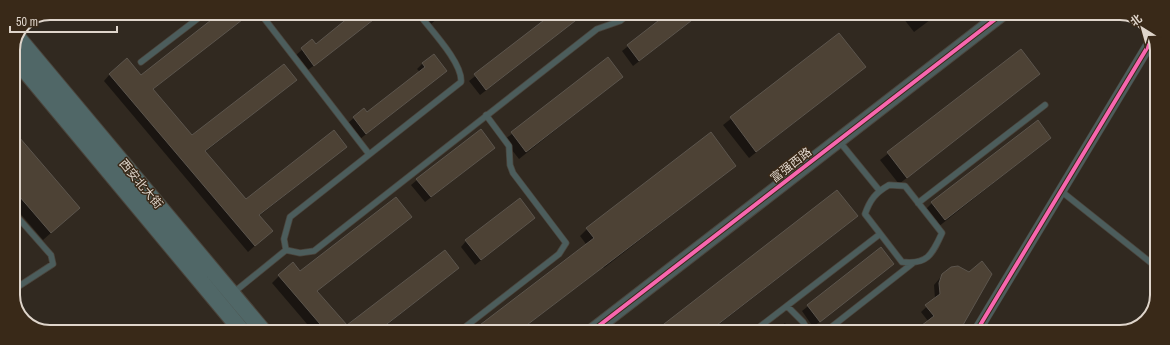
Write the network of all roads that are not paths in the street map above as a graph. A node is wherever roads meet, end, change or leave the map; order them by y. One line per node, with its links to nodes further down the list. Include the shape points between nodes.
1 (196, 20): 8 (lane)
2 (265, 20): 13 (lane)
3 (423, 20): 13 (lane, via 453,60 461,76 461,82)
4 (621, 20): 11 (lane, via 597,29)
5 (994, 20): 12 (street, 富强西路)
6 (21, 42): 23 (main road, 西安北大街)
7 (1149, 45): 15 (street)
8 (141, 62)
9 (20, 64): 25 (main road, 西安北大街)
10 (1045, 105): 16 (lane)
11 (486, 115): 19 (lane, via 314,250 300,253); 27 (lane, via 509,146 513,173 566,243 559,254)
12 (838, 141): 14 (lane); 28 (street, 富强西路)
13 (369, 154): 19 (lane, via 290,216 284,239)
14 (879, 190): 16 (lane, via 889,185 905,186); 18 (lane, via 869,200 865,214)
15 (1061, 191): 20 (lane); 32 (street)
16 (918, 204): 21 (lane, via 942,233 929,256)
17 (20, 220): 22 (lane, via 51,255 52,264)
18 (880, 234): 21 (lane, via 902,262); 24 (lane)
19 (286, 250): 23 (lane)
20 (1150, 262)
21 (913, 263): 31 (lane)
22 (20, 285)
23 (232, 294): 26 (main road, 西安北大街)
24 (787, 306): 29 (lane); 30 (lane)
25 (237, 325)
26 (258, 325)
27 (468, 325)
28 (600, 325)
29 (762, 325)
30 (805, 325)
31 (834, 325)
32 (983, 325)

